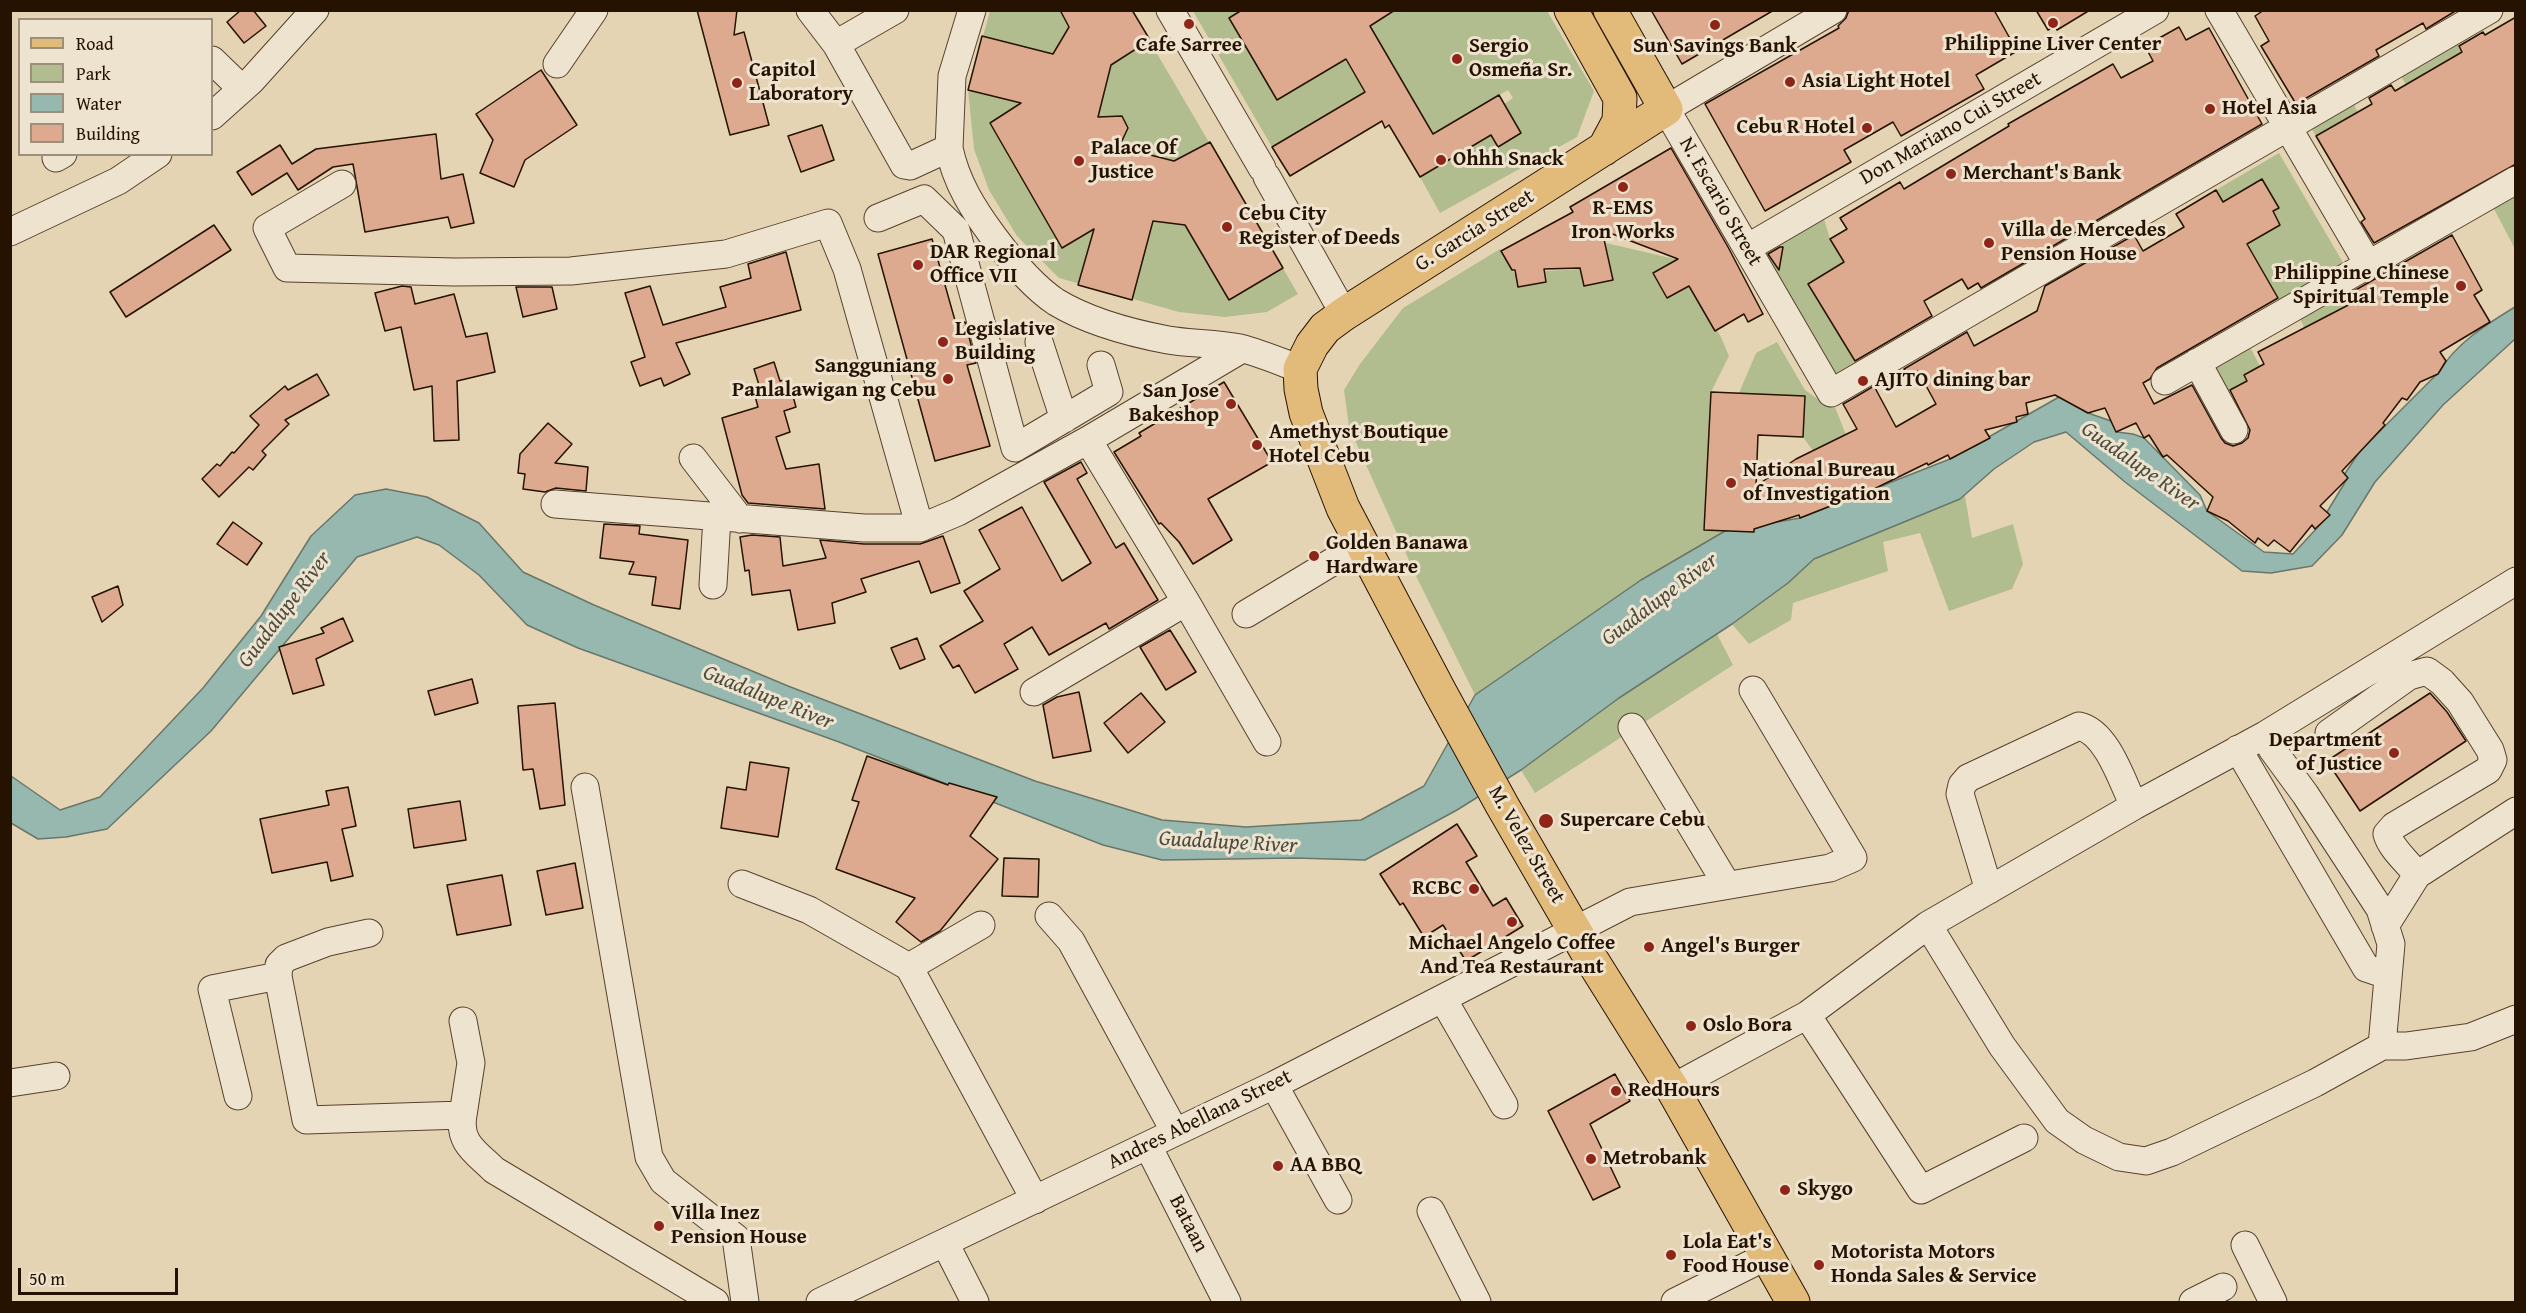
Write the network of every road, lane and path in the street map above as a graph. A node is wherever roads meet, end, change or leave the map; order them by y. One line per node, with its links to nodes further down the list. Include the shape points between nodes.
1 (315, 10): 16 (street)
2 (594, 10): 15 (street)
3 (810, 10): 13 (street)
4 (895, 10): 13 (street)
5 (972, 10): 20 (street, via 952,76)
6 (1170, 10): 31 (street)
7 (1571, 10): 21 (main road, via 1620,98 1619,121)
8 (1610, 10): 17 (main road, N. Escario Street)
9 (1833, 10): 17 (street)
10 (2155, 10): 29 (street, Don Mariano Cui Street)
11 (2219, 10): 19 (street)
12 (2489, 10): 19 (street)
13 (836, 44): 20 (street, via 904,165 910,166)
14 (213, 61): 16 (street)
15 (557, 64)
16 (242, 89): 18 (street)
17 (1666, 109): 21 (main road, G. Garcia Street); 29 (street, N. Escario Street)
18 (213, 115)
19 (2288, 128): 29 (street, N. Escario Street, via 1831,393); 30 (street)
20 (949, 148): 25 (street)
21 (1604, 149): 31 (main road, G. Garcia Street)
22 (155, 156): 28 (street, via 118,181)
23 (2516, 180): 30 (street)
24 (342, 184): 44 (street, via 267,228 287,268 571,271 726,254 828,223 847,268)
25 (972, 207): 27 (street); 33 (street, via 1026,275 1056,301 1121,328 1169,340)
26 (878, 218): 27 (street, via 924,199)
27 (956, 230): 38 (street, via 1015,448)
28 (10, 232)
29 (1747, 248)
30 (2368, 264): 34 (street)
31 (1344, 314): 36 (main road, G. Garcia Street, via 1325,328)
32 (1039, 342): 38 (street)
33 (1242, 349): 36 (street); 40 (street)
34 (2197, 362): 37 (street); 39 (street)
35 (1101, 365): 38 (street, via 1109,392)
36 (1300, 369): 45 (main road, M. Velez Street, via 1304,405 1316,440 1343,508)
37 (2164, 381)
38 (1064, 419)
39 (2234, 430)
40 (1088, 440): 44 (street, via 958,512); 48 (street)
41 (693, 458): 43 (street)
42 (555, 504): 43 (street)
43 (728, 518): 44 (street); 47 (street)
44 (920, 528)
45 (1362, 543): 49 (street); 68 (main road, M. Velez Street, via 1502,805)
46 (2516, 581): 54 (street)
47 (713, 585)
48 (1186, 602): 51 (street); 55 (street)
49 (1246, 614)
50 (1753, 690): 62 (street, Andres Abellana Street, via 1853,858 1830,868)
51 (1034, 692)
52 (1632, 727): 62 (street)
53 (2329, 733): 60 (street, via 2409,676 2427,671 2460,702 2490,750 2493,760 2488,770 2394,826 2387,834 2389,842)
54 (2265, 735): 56 (street); 67 (street, via 2380,909)
55 (1268, 742)
56 (2238, 749): 58 (street); 71 (street, via 2366,968)
57 (585, 787): 96 (street, via 649,1157 663,1181 736,1238)
58 (2134, 806): 63 (street); 63 (street, via 2100,738 2079,726 1968,778 1960,794)
59 (2514, 815): 60 (street)
60 (2417, 875): 67 (street)
61 (742, 884): 70 (street, via 808,910)
62 (1727, 885): 68 (street, Andres Abellana Street, via 1630,902)
63 (1989, 890): 66 (street)
64 (1049, 916): 85 (street, via 1071,941)
65 (981, 925): 70 (street)
66 (1929, 925): 74 (street); 77 (street, via 2002,1046 2057,1121 2119,1157 2146,1161 2172,1152)
67 (2385, 926): 71 (street, via 2391,944)
68 (1576, 930): 73 (street, Andres Abellana Street); 81 (main road, M. Velez Street)
69 (369, 933): 72 (street, via 328,942 286,958 279,965)
70 (909, 967): 88 (street)
71 (2387, 975): 77 (street)
72 (278, 976): 82 (street, via 212,989); 84 (street, via 306,1120)
73 (1443, 999): 80 (street, Andres Abellana Street); 83 (street)
74 (1808, 1015): 81 (street); 86 (street, via 1921,1190)
75 (2516, 1019): 77 (street, via 2471,1037)
76 (463, 1021): 84 (street, via 471,1063)
77 (2382, 1046)
78 (56, 1076): 79 (street)
79 (10, 1083)
80 (1274, 1085): 85 (street, Andres Abellana Street); 89 (street)
81 (1672, 1088): 93 (main road, M. Velez Street)
82 (238, 1096)
83 (1504, 1105)
84 (462, 1115): 95 (street, via 460,1129 465,1142 494,1170)
85 (1175, 1132): 87 (street, Andres Abellana Street)
86 (2024, 1138)
87 (1148, 1146): 88 (street, Andres Abellana Street); 99 (street, Bataan)
88 (1035, 1200): 91 (street, Andres Abellana Street)
89 (1338, 1200)
90 (1431, 1211): 100 (street)
91 (945, 1243): 97 (street, Andres Abellana Street); 98 (street)
92 (2246, 1245): 104 (street)
93 (1767, 1257): 101 (street); 102 (main road, M. Velez Street)
94 (2223, 1287): 103 (street)
95 (715, 1302)
96 (745, 1302)
97 (820, 1302)
98 (975, 1302)
99 (1227, 1302)
100 (1477, 1302)
101 (1675, 1302)
102 (1793, 1302)
103 (2193, 1302)
104 (2273, 1302)

